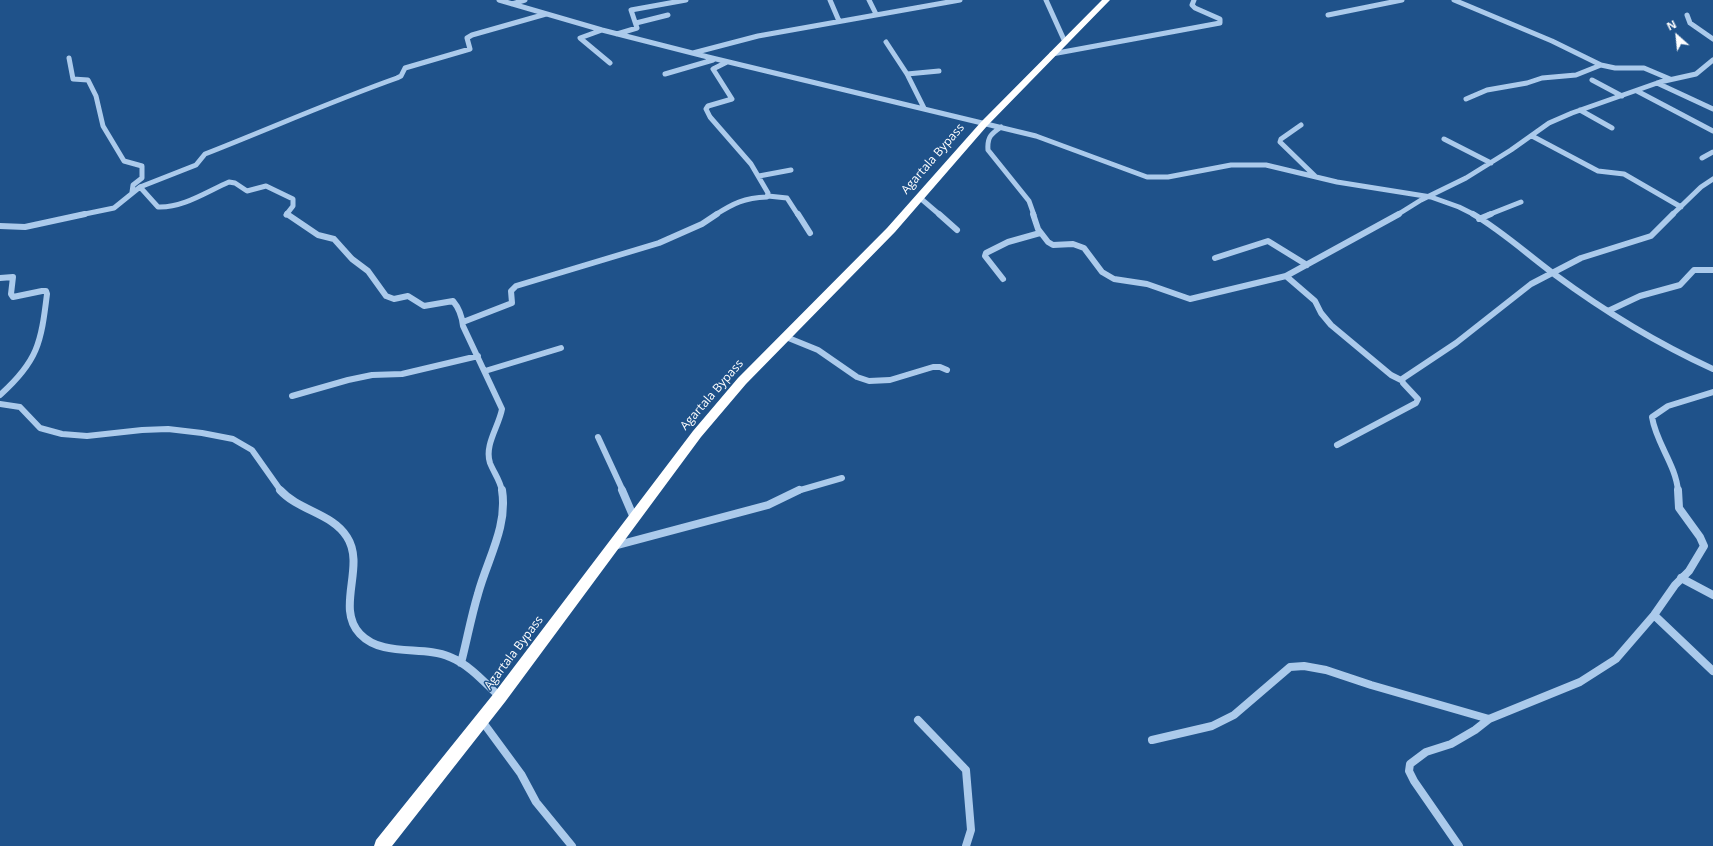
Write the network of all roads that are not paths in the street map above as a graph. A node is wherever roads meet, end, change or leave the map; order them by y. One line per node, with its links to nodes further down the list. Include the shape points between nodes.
1 (499, 0): 13 (street)
2 (525, 0): 13 (street)
3 (686, 0): 20 (street, via 631,10)
4 (830, 0): 19 (street)
5 (869, 0): 15 (street)
6 (960, 0): 12 (street)
7 (1046, 0): 25 (street)
8 (1106, 0): 25 (highway, Agartala Bypass)
9 (1194, 0): 27 (street, via 1192,5 1195,8 1220,19 1220,23)
10 (1402, 0): 17 (street)
11 (1454, 0): 33 (street, via 1552,41)
12 (940, 2): 15 (street)
13 (512, 4): 14 (street)
14 (546, 14): 21 (street); 60 (street, via 472,35 468,38 470,49 405,68 397,78 218,148 202,155 196,165)
15 (876, 14): 19 (street)
16 (668, 15): 20 (street)
17 (1328, 15)
18 (1687, 15): 23 (street, via 1690,23)
19 (839, 21): 26 (street, via 758,36)
20 (636, 22): 22 (street, via 637,28)
21 (602, 30): 22 (street); 32 (street, via 580,38)
22 (617, 34): 26 (street)
23 (1713, 39)
24 (886, 42): 36 (street)
25 (1065, 42): 27 (highway, Agartala Bypass)
26 (693, 54): 29 (street)
27 (1052, 54): 46 (highway, Agartala Bypass)
28 (69, 58): 61 (street, via 73,79 88,80 96,96 103,126 124,161 142,166 142,178 133,185)
29 (715, 59): 31 (street); 35 (street)
30 (1713, 60): 37 (street, via 1696,74)
31 (728, 62): 43 (street); 57 (street, via 713,69 732,99 708,106 706,109)
32 (610, 63)
33 (1601, 65): 37 (street, via 1615,68 1644,68); 42 (street, via 1576,75 1542,78 1487,90)
34 (939, 71): 36 (street)
35 (665, 74)
36 (907, 74): 43 (street)
37 (1670, 79): 39 (street)
38 (1592, 80): 41 (street)
39 (1657, 83): 40 (street); 44 (street)
40 (1637, 91): 41 (street); 50 (street)
41 (1622, 96): 45 (street)
42 (1466, 100)
43 (924, 108): 46 (street)
44 (1713, 109)
45 (1580, 110): 49 (street); 51 (street, via 1549,123)
46 (984, 124): 48 (street); 64 (highway, Agartala Bypass)
47 (1302, 125): 58 (street, via 1280,142)
48 (1001, 127): 58 (street, via 1036,136 1152,178 1250,164 1281,168); 71 (street, via 987,140 988,150 1029,201)
49 (1612, 128)
50 (1713, 131)
51 (1532, 136): 55 (street); 66 (street, via 1598,171 1624,174)
52 (1444, 139): 55 (street)
53 (1713, 152): 54 (street)
54 (1702, 158)
55 (1491, 163): 63 (street)
56 (791, 170): 57 (street)
57 (759, 176): 62 (street)
58 (1315, 177): 63 (street)
59 (1713, 179): 66 (street)
60 (140, 187): 61 (street); 80 (street, via 158,207 162,208 176,205 231,182 247,191 264,186 276,190 294,201 286,215 312,232 334,239 352,259 368,271 386,296 408,296 424,306 453,301)
61 (132, 192): 68 (street, via 114,208 25,227)
62 (768, 196): 70 (street, via 787,198); 80 (street, via 734,203 702,224 659,243 516,286 512,291 512,303)
63 (1429, 196): 67 (street); 73 (street)
64 (919, 197): 69 (street); 81 (highway, Agartala Bypass)
65 (1521, 202): 67 (street)
66 (1681, 207): 75 (street, via 1651,236 1581,258)
67 (1479, 219): 75 (street, via 1505,235)
68 (0, 226)
69 (957, 230)
70 (810, 232)
71 (1040, 233): 76 (street, via 1053,245 1073,244 1084,248 1107,276 1147,284 1183,298 1190,299); 78 (street, via 1008,242 986,253 988,261)
72 (1215, 258): 73 (street, via 1268,241)
73 (1307, 265): 76 (street)
74 (1713, 270): 79 (street, via 1694,270 1680,285 1640,296)
75 (1554, 273): 79 (street); 87 (street, via 1531,284 1456,343)
76 (1286, 276): 87 (street, via 1315,301 1331,325 1391,375)
77 (0, 278): 89 (street, via 13,277 13,297 46,291 48,294 36,354 19,380)
78 (1003, 279)
79 (1608, 311): 84 (street, via 1668,349)
80 (463, 322): 83 (street)
81 (786, 337): 85 (street, via 818,350 857,377 869,381 890,380 933,367); 95 (highway, Agartala Bypass, via 723,402)
82 (561, 348): 86 (street)
83 (478, 356): 86 (street); 90 (street, via 402,374 372,375 348,380)
84 (1713, 369)
85 (947, 370)
86 (486, 371): 100 (street, via 502,408 489,451 490,462 500,482 504,504 501,526 474,607)
87 (1401, 380): 93 (street, via 1418,399 1416,403)
88 (1713, 392): 97 (street, via 1668,406 1652,417 1654,429 1676,479 1679,508 1704,546 1689,571)
89 (0, 395)
90 (292, 396)
91 (0, 404): 100 (street, via 21,407 40,428 70,435 175,429 235,438 255,453 276,487 290,499 330,521 348,538 352,549 353,568 351,614 358,633 368,641 381,646 444,654)
92 (598, 437): 95 (street)
93 (1337, 445)
94 (842, 478): 96 (street, via 802,489 768,504)
95 (634, 518): 96 (highway, Agartala Bypass)
96 (613, 546): 102 (highway, Agartala Bypass)
97 (1681, 578): 98 (street); 99 (street, via 1674,584)
98 (1713, 595)
99 (1654, 615): 101 (street); 103 (street, via 1616,659 1580,682)
100 (461, 663): 102 (street)
101 (1713, 670)
102 (500, 697): 105 (highway, Agartala Bypass)
103 (1489, 719): 106 (street, via 1326,670 1304,666 1290,668 1234,715 1212,726); 110 (street, via 1451,744 1426,752 1410,764 1409,771 1414,781)
104 (918, 720): 109 (street, via 966,770 971,830)
105 (482, 721): 107 (highway, Agartala Bypass); 108 (street, via 521,774 536,802)
106 (1152, 740)
107 (382, 846)
108 (572, 846)
109 (966, 846)
110 (1460, 846)

